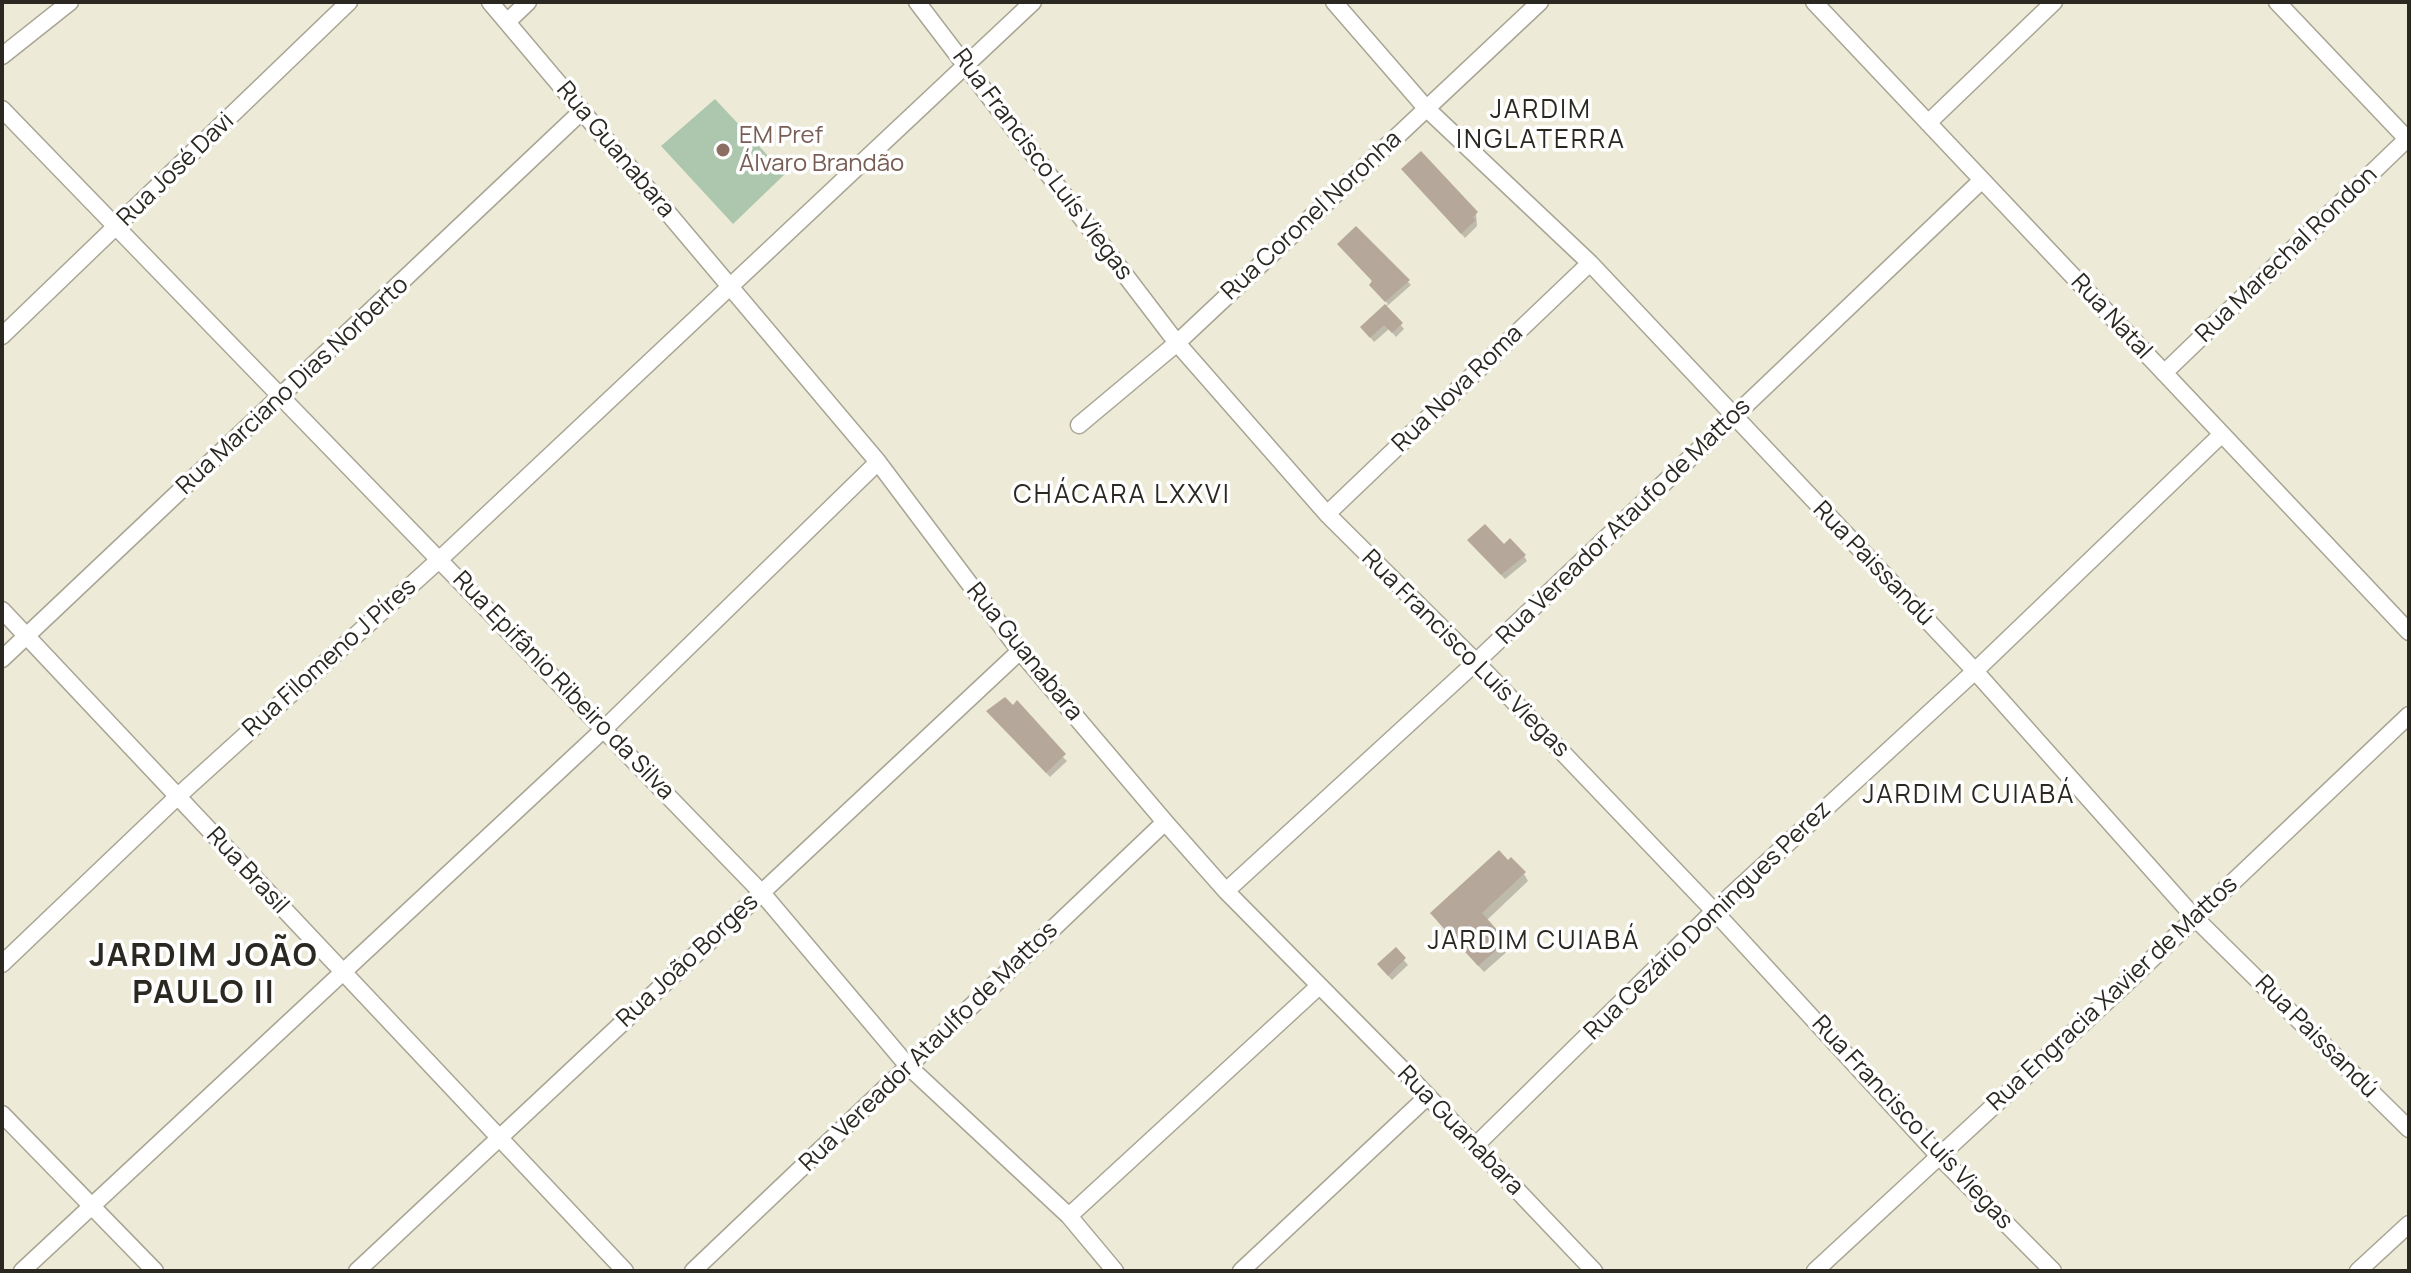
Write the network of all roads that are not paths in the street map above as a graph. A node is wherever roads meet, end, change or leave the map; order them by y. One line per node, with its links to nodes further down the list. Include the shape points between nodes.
1 (70, 2): 13 (street)
2 (349, 2): 21 (street, Rua José Davi)
3 (490, 2): 12 (street, Rua Guanabara)
4 (528, 2): 12 (street)
5 (917, 2): 14 (street, Rua Francisco Luís Viegas)
6 (1033, 2): 14 (street, Rua Filomeno J Píres)
7 (1334, 2): 15 (street, Rua Paissandú)
8 (1540, 2): 15 (street, Rua Coronel Noronha)
9 (1814, 2): 18 (street, Rua Natal)
10 (2054, 2): 18 (street)
11 (2277, 2): 19 (street)
12 (507, 22): 17 (street, Rua Guanabara)
13 (2, 56)
14 (966, 63): 23 (street, Rua Filomeno J Píres); 25 (street, Rua Francisco Luís Viegas)
15 (1426, 108): 22 (street, Rua Paissandú); 25 (street, Rua Coronel Noronha)
16 (2, 109): 21 (street, Rua Epifânio Ribeiro da Silva)
17 (582, 111): 23 (street, Rua Guanabara); 27 (street, Rua Marciano Dias Norberto)
18 (1928, 123): 20 (street, Rua Natal)
19 (2408, 139): 26 (street, Rua Marechal Rondon)
20 (1982, 180): 26 (street, Rua Natal); 28 (street, Rua Vereador Ataufo de Mattos)
21 (118, 225): 24 (street, Rua José Davi); 27 (street, Rua Epifânio Ribeiro da Silva)
22 (1590, 263): 28 (street, Rua Paissandú); 32 (street, Rua Nova Roma)
23 (728, 286): 31 (street, Rua Guanabara); 33 (street, Rua Filomeno J Píres)
24 (2, 336)
25 (1177, 343): 29 (street, Rua Coronel Noronha); 32 (street, Rua Francisco Luís Viegas)
26 (2164, 373): 30 (street, Rua Natal)
27 (284, 396): 33 (street, Rua Epifânio Ribeiro da Silva); 36 (street, Rua Marciano Dias Norberto)
28 (1733, 418): 39 (street, Rua Vereador Ataufo de Mattos); 40 (street, Rua Paissandú)
29 (1079, 425)
30 (2222, 434): 35 (street, Rua Natal); 40 (street, Rua Cezário Domingues Perez)
31 (878, 462): 37 (street, Rua Guanabara); 42 (street)
32 (1327, 514): 39 (street, Rua Francisco Luís Viegas)
33 (440, 559): 42 (street, Rua Epifânio Ribeiro da Silva); 43 (street, Rua Filomeno J Píres)
34 (2, 610): 36 (street, Rua Brasil)
35 (2407, 625)
36 (27, 636): 38 (street, Rua Marciano Dias Norberto); 43 (street, Rua Brasil)
37 (1020, 651): 44 (street, Rua Guanabara); 46 (street, Rua João Borges)
38 (2, 659)
39 (1476, 662): 45 (street, Rua Vereador Ataufo de Mattos); 47 (street, Rua Francisco Luís Viegas)
40 (1975, 671): 47 (street, Rua Cezário Domingues Perez); 48 (street, Rua Paissandú)
41 (2409, 715): 48 (street, Rua Engracia Xavier de Mattos)
42 (604, 729): 46 (street, Rua Epifânio Ribeiro da Silva); 50 (street)
43 (177, 797): 49 (street, Rua Filomeno J Píres); 50 (street, Rua Brasil)
44 (1165, 822): 45 (street, Rua Guanabara); 52 (street, Rua Vereador Ataulfo de Mattos)
45 (1226, 891): 51 (street, Rua Guanabara)
46 (762, 893): 52 (street, Rua Epifânio Ribeiro da Silva); 56 (street, Rua João Borges)
47 (1714, 911): 57 (street, Rua Cezário Domingues Perez); 58 (street, Rua Francisco Luís Viegas)
48 (2195, 918): 55 (street, Rua Paissandú); 58 (street, Rua Engracia Xavier de Mattos)
49 (2, 964)
50 (342, 972): 56 (street, Rua Brasil); 59 (street)
51 (1318, 987): 53 (street, Rua Guanabara); 60 (street)
52 (908, 1066): 60 (street, Rua Epifânio Ribeiro da Silva); 66 (street, Rua Vereador Ataulfo de Mattos)
53 (1428, 1096): 57 (street, Rua Guanabara); 68 (street)
54 (2, 1114): 59 (street)
55 (2409, 1129)
56 (496, 1138): 64 (street, Rua João Borges); 65 (street, Rua Brasil)
57 (1475, 1146): 69 (street, Rua Guanabara)
58 (1939, 1156): 70 (street, Rua Engracia Xavier de Mattos); 71 (street, Rua Francisco Luís Viegas)
59 (93, 1203): 62 (street); 63 (street)
60 (1069, 1216): 67 (street, Rua Epifânio Ribeiro da Silva)
61 (2409, 1224): 72 (street)
62 (22, 1271)
63 (155, 1271)
64 (357, 1271)
65 (625, 1271)
66 (693, 1271)
67 (1115, 1271)
68 (1241, 1271)
69 (1594, 1271)
70 (1815, 1271)
71 (2053, 1271)
72 (2358, 1271)

